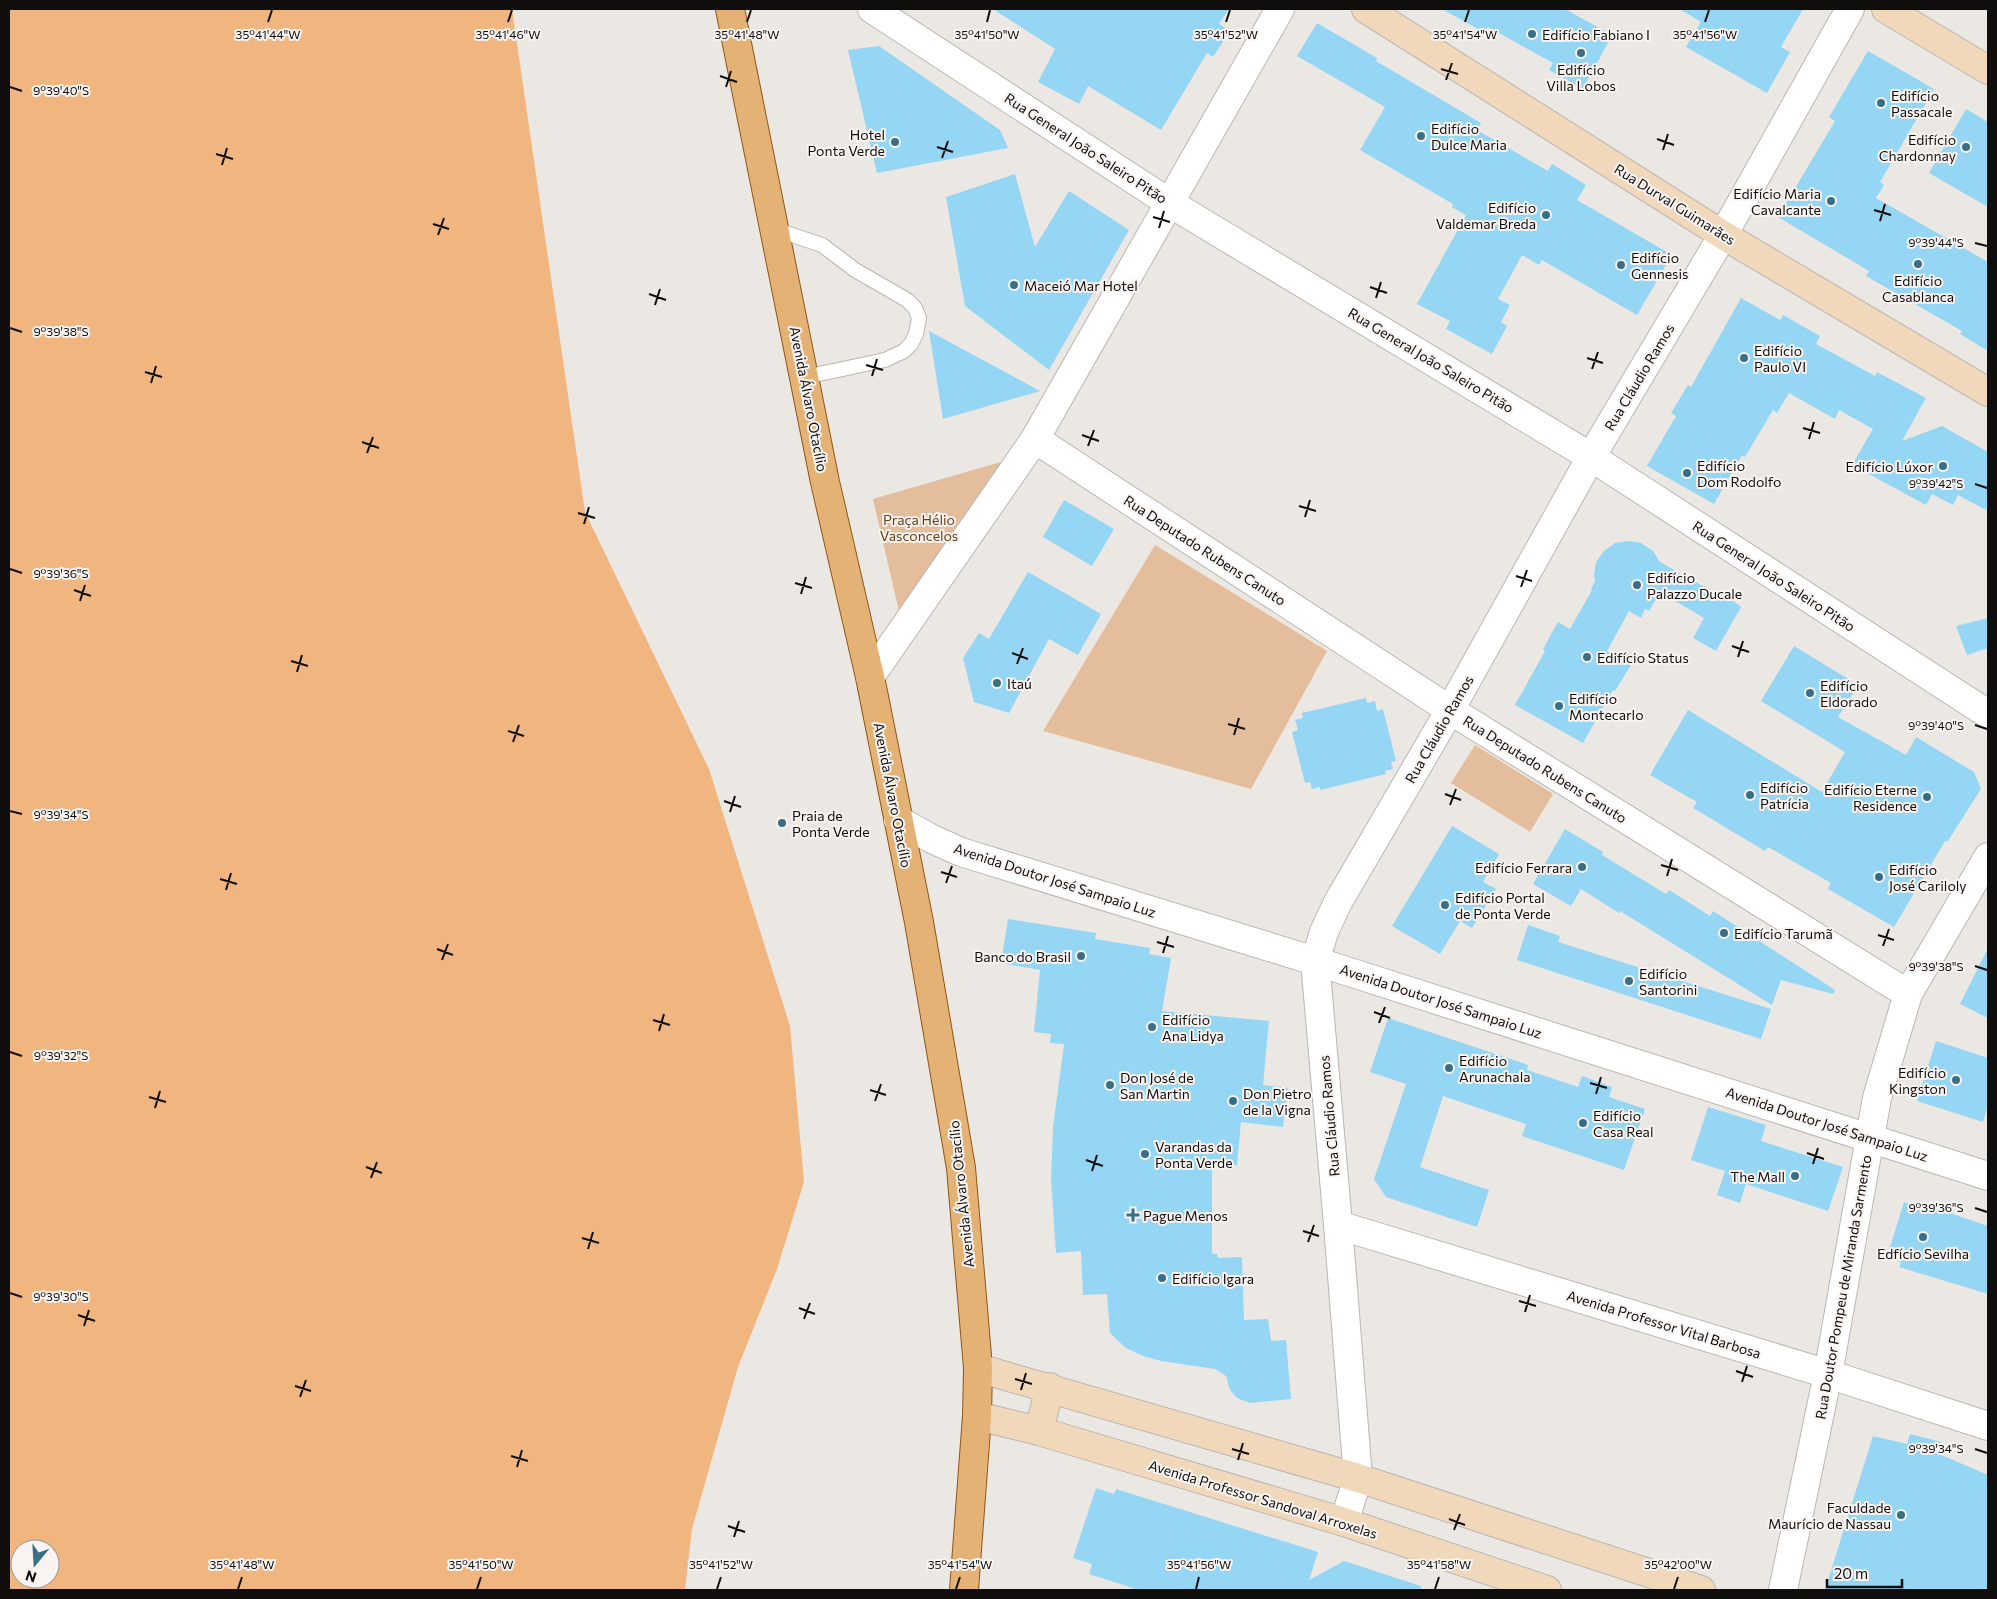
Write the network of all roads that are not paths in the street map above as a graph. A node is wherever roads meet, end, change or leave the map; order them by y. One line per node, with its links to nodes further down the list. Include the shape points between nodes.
1 (730, 9): 9 (main road, Avenida Álvaro Otacílio)
2 (872, 9): 8 (street, Rua General João Saleiro Pitão)
3 (1280, 9): 8 (street)
4 (1366, 9): 10 (street, Rua Durval Guimarães)
5 (1850, 9): 10 (street, Rua Cláudio Ramos)
6 (1886, 9): 7 (street)
7 (1988, 70)
8 (1168, 202): 13 (street); 14 (street, Rua General João Saleiro Pitão)
9 (774, 229): 11 (main road, Avenida Álvaro Otacílio); 11 (lane, via 822,245 855,270 907,300 916,308 919,318 911,344 896,356)
10 (1722, 235): 12 (street, Rua Durval Guimarães); 14 (street, Rua Cláudio Ramos)
11 (805, 377): 15 (main road, Avenida Álvaro Otacílio)
12 (1988, 392)
13 (1035, 439): 15 (street); 16 (street, Rua Deputado Rubens Canuto)
14 (1591, 457): 16 (street, Rua Cláudio Ramos); 17 (street, Rua General João Saleiro Pitão)
15 (870, 677): 18 (main road, Avenida Álvaro Otacílio)
16 (1450, 710): 20 (street, Rua Cláudio Ramos, via 1338,902); 21 (street, Rua Deputado Rubens Canuto)
17 (1988, 714)
18 (898, 820): 20 (street, Avenida Doutor José Sampaio Luz, via 961,852); 25 (main road, Avenida Álvaro Otacílio, via 934,1004 961,1168)
19 (1988, 857): 21 (street, Rua Doutor Pompeu de Miranda Sarmento)
20 (1315, 961): 22 (street, Avenida Doutor José Sampaio Luz); 24 (street, Rua Cláudio Ramos)
21 (1908, 994): 22 (street, Rua Doutor Pompeu de Miranda Sarmento, via 1877,1098)
22 (1870, 1138): 23 (street, Avenida Doutor José Sampaio Luz); 26 (street, Rua Doutor Pompeu de Miranda Sarmento)
23 (1988, 1176)
24 (1338, 1225): 26 (street, Avenida Professor Vital Barbosa); 31 (street, Rua Cláudio Ramos)
25 (978, 1368): 27 (street); 28 (main road, Avenida Álvaro Otacílio)
26 (1828, 1374): 29 (street, Avenida Professor Vital Barbosa); 36 (street, Rua Doutor Pompeu de Miranda Sarmento)
27 (1050, 1387): 30 (street); 31 (street)
28 (978, 1416): 30 (street, Avenida Professor Sandoval Arroxelas); 33 (main road, Avenida Álvaro Otacílio)
29 (1988, 1426)
30 (1039, 1431): 32 (street, Avenida Professor Sandoval Arroxelas)
31 (1358, 1478): 32 (street, Rua Cláudio Ramos); 35 (street)
32 (1344, 1522): 34 (street, Avenida Professor Sandoval Arroxelas)
33 (964, 1590)
34 (1547, 1590)
35 (1701, 1590)
36 (1783, 1590)

